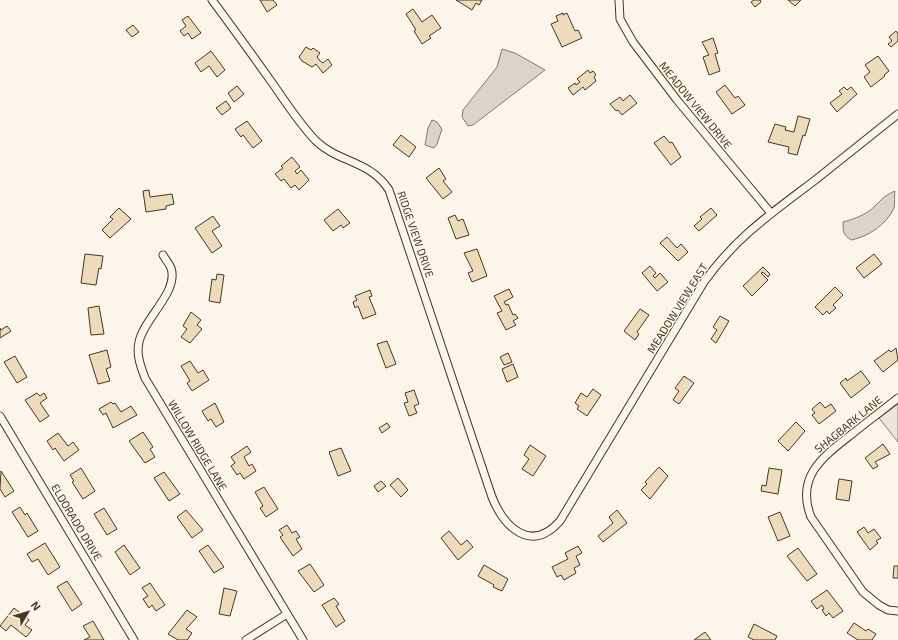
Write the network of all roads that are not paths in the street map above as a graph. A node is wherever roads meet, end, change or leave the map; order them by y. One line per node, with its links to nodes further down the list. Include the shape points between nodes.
1 (212, 0): 8 (street, RIDGE VIEW DRIVE, via 315,139 332,152 368,168 378,175 389,190 492,497 505,521)
2 (619, 2): 4 (street, MEADOW VIEW DRIVE, via 622,24 633,42 682,106)
3 (898, 114): 4 (street, MEADOW VIEW EAST, via 814,181)
4 (770, 212): 8 (street, MEADOW VIEW EAST, via 730,250 704,282 560,521 541,534 529,535)
5 (163, 255): 10 (street, WILLOW RIDGE LANE, via 171,268 170,289 143,330 139,343 139,363 152,392)
6 (898, 398): 9 (street, SHAGBARK LANE, via 822,458 811,474 807,493 807,507 811,517 863,592 888,610)
7 (0, 416): 11 (street, ELDORADO DRIVE)
8 (515, 530)
9 (898, 611)
10 (287, 614): 12 (street); 13 (street, WILLOW RIDGE LANE)
11 (134, 640)
12 (246, 640)
13 (303, 640)

